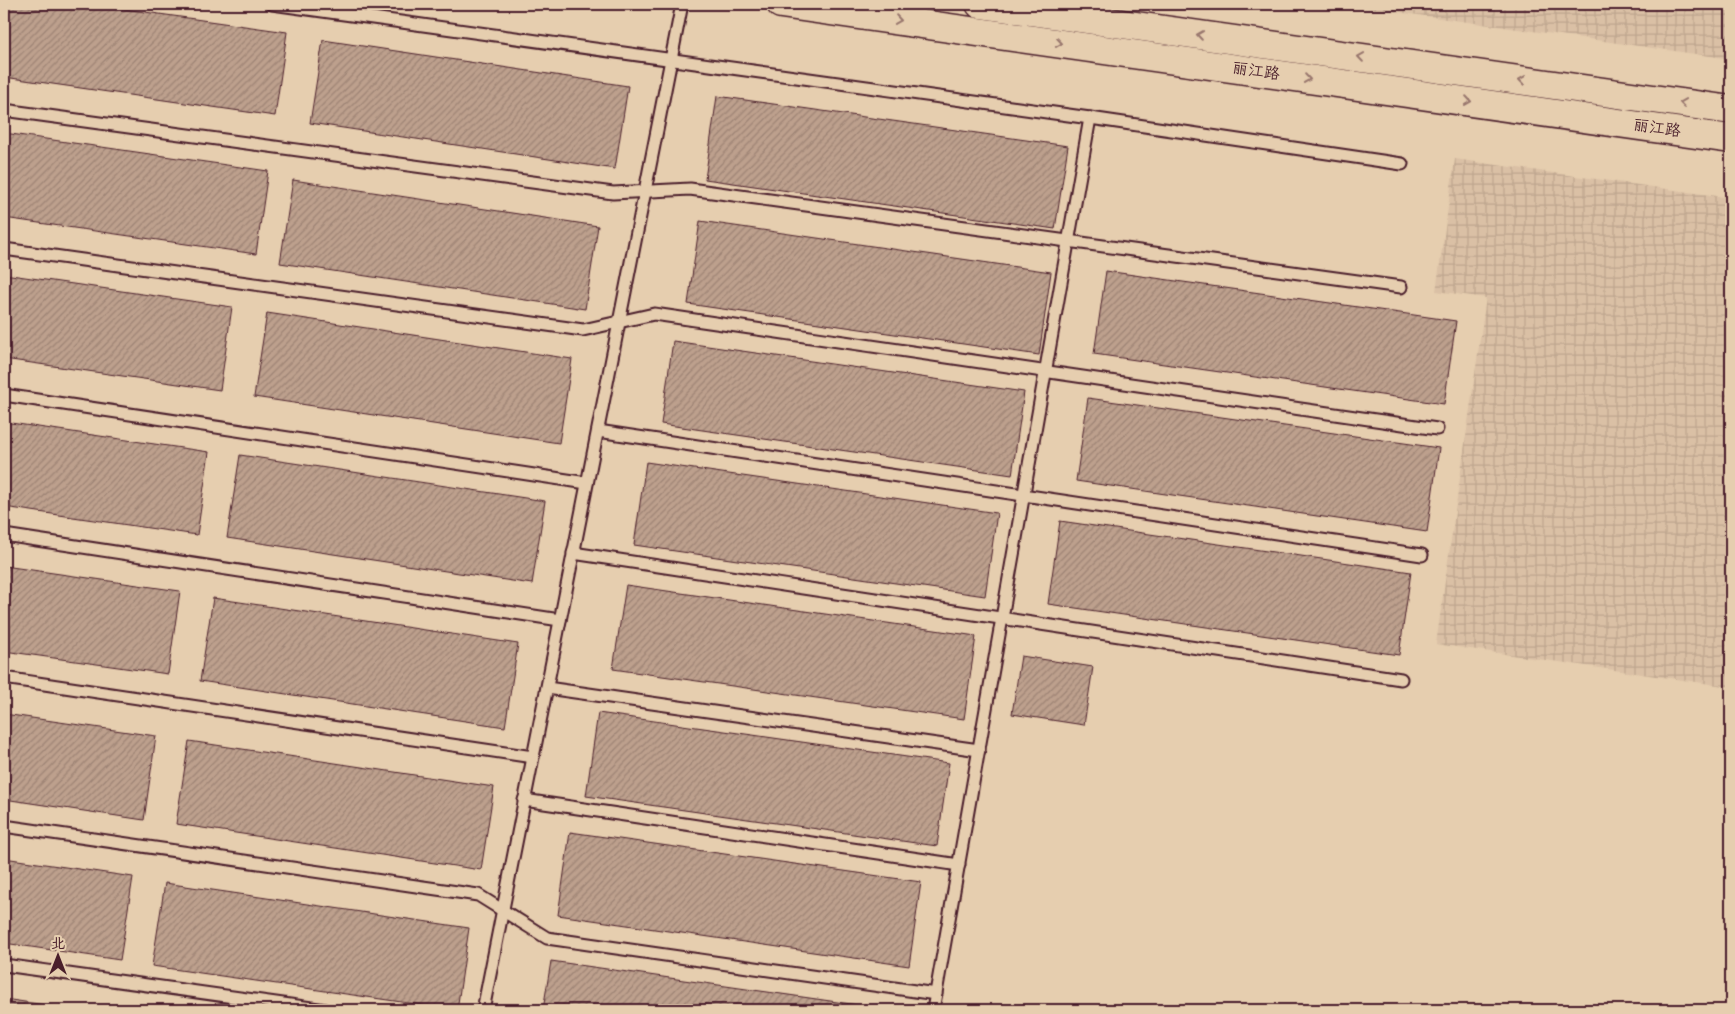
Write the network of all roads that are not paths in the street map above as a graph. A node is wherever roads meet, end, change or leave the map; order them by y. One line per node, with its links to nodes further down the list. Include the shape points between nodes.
1 (272, 4): 5 (lane)
2 (682, 4): 5 (lane)
3 (781, 4): 9 (street, 丽江路, one-way to 9)
4 (980, 4): 7 (street, 丽江路, one-way to 4)
5 (671, 60): 8 (lane); 11 (lane)
6 (4, 110): 11 (lane, via 614,193)
7 (1731, 110)
8 (1090, 118): 10 (lane); 12 (lane)
9 (1731, 139)
10 (1402, 164)
11 (645, 191): 12 (lane, via 690,189); 15 (lane)
12 (1069, 241): 14 (lane); 16 (lane)
13 (4, 249): 15 (lane, via 583,330)
14 (1401, 288)
15 (619, 322): 16 (lane, via 654,314); 19 (lane)
16 (1045, 372): 18 (lane); 21 (lane)
17 (4, 395): 20 (lane)
18 (1437, 429)
19 (598, 431): 20 (lane); 21 (lane)
20 (587, 483): 23 (lane)
21 (1024, 495): 24 (lane); 25 (lane)
22 (4, 536): 26 (lane)
23 (573, 553): 25 (lane); 26 (lane)
24 (1422, 555)
25 (1002, 618): 28 (lane); 30 (lane)
26 (560, 620): 29 (lane)
27 (4, 678): 31 (lane)
28 (1401, 679)
29 (547, 688): 30 (lane); 31 (lane)
30 (979, 750): 34 (lane)
31 (533, 757): 32 (lane)
32 (524, 800): 34 (lane); 35 (lane)
33 (4, 826): 35 (lane, via 478,895)
34 (959, 865): 37 (lane)
35 (503, 910): 37 (lane, via 547,938); 39 (lane)
36 (4, 965): 38 (lane)
37 (936, 994): 40 (lane)
38 (326, 1010)
39 (483, 1010)
40 (933, 1010)

